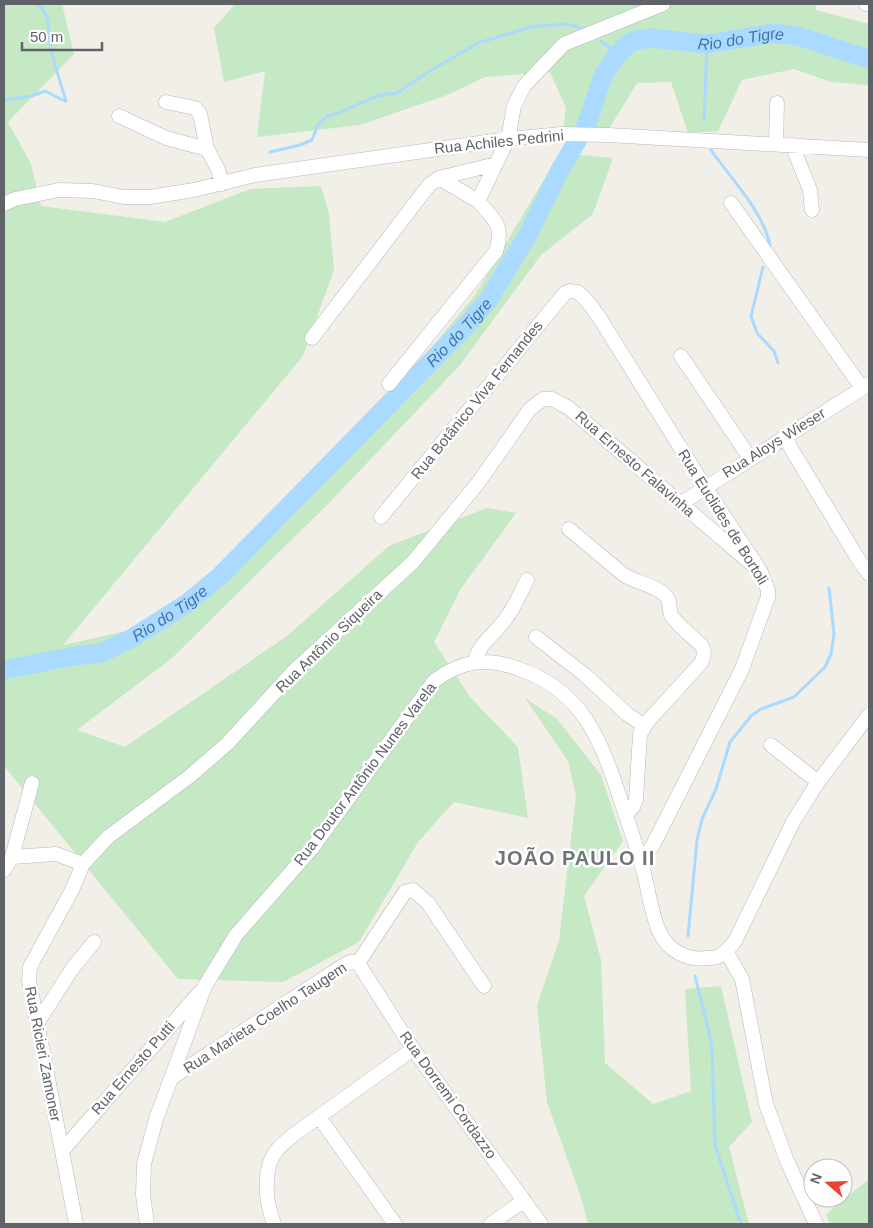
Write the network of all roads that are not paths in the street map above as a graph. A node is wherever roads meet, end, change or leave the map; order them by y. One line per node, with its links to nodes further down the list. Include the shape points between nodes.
1 (663, 4): 5 (street, via 564,44 524,86 514,106)
2 (166, 102): 8 (street, via 195,108 200,114)
3 (777, 103): 6 (street)
4 (119, 116): 8 (street, via 166,138)
5 (508, 139): 6 (street, Rua Achiles Pedrini, via 608,134); 10 (street); 12 (street, Rua Achiles Pedrini, via 255,175)
6 (776, 144): 7 (street, Rua Achiles Pedrini)
7 (792, 145): 9 (street, Rua Achiles Pedrini); 16 (street, via 810,190)
8 (207, 149): 12 (street)
9 (869, 150)
10 (496, 164): 11 (street); 13 (street)
11 (439, 178): 13 (street); 18 (street, via 429,185)
12 (222, 184): 15 (street, Rua Achiles Pedrini, via 150,197 59,190)
13 (478, 202): 20 (street, via 497,222 500,236 496,251)
14 (731, 203): 21 (street)
15 (4, 204)
16 (812, 210)
17 (578, 292): 25 (street, Rua Euclides de Bortoli, via 599,317); 27 (street, Rua Botânico Viva Fernandes, via 565,293)
18 (312, 338)
19 (682, 356): 24 (street)
20 (389, 384)
21 (866, 386): 23 (street, Rua Aloys Wieser)
22 (552, 399): 26 (street, Rua Ernesto Falavinha, via 569,408); 42 (street, Rua Antônio Siqueira, via 542,399 530,409 478,483 413,562 294,671 228,742 190,776 108,837)
23 (784, 437): 24 (street, Rua Aloys Wieser); 30 (street)
24 (750, 458): 25 (street, Rua Aloys Wieser)
25 (705, 487): 26 (street, Rua Aloys Wieser); 29 (street, Rua Euclides de Bortoli)
26 (680, 504): 29 (street, Rua Ernesto Falavinha)
27 (381, 517)
28 (569, 530): 35 (street, via 624,576 667,596 672,616 704,651 701,663)
29 (761, 572): 41 (street, Rua Euclides de Bortoli, via 768,597 742,668 653,845)
30 (869, 574)
31 (527, 580): 33 (street, via 504,622 478,650)
32 (536, 637): 35 (street)
33 (475, 662): 39 (street, Rua Doutor Antônio Nunes Varela, via 506,664 540,677 580,710 600,741); 47 (street, Rua Doutor Antônio Nunes Varela, via 449,670 434,681 313,847 236,934)
34 (869, 715): 37 (street)
35 (645, 726): 39 (street, via 640,734 636,800)
36 (771, 746): 37 (street)
37 (818, 782): 45 (street, via 793,822 735,940)
38 (32, 783): 40 (street)
39 (626, 815): 41 (street, Rua Doutor Antônio Nunes Varela)
40 (12, 857): 42 (street, via 56,854); 43 (street)
41 (641, 862): 45 (street, Rua Doutor Antônio Nunes Varela, via 659,931 670,948 689,958 703,959 718,957)
42 (83, 864): 49 (street, Rua Ricieri Zamoner, via 30,967 29,980)
43 (4, 870)
44 (94, 942): 49 (street, via 72,969)
45 (726, 951): 61 (street, via 742,979 766,1104)
46 (358, 964): 48 (street, via 405,892 413,890 428,902); 50 (street, Rua Dorremi Cordazzo); 51 (street, Rua Marieta Coelho Taugem, via 344,965)
47 (205, 986): 51 (street, Rua Doutor Antônio Nunes Varela); 53 (street, Rua Ernesto Putti)
48 (484, 986)
49 (38, 1022): 53 (street, Rua Ricieri Zamoner)
50 (413, 1048): 52 (street); 54 (street, Rua Dorremi Cordazzo)
51 (173, 1077): 56 (street, Rua Doutor Antônio Nunes Varela, via 156,1119 144,1164)
52 (319, 1117): 57 (street, via 292,1136 272,1158 268,1169 268,1203); 58 (street)
53 (62, 1151): 55 (street, Rua Ricieri Zamoner)
54 (524, 1200): 59 (street); 60 (street, Rua Dorremi Cordazzo)
55 (76, 1224)
56 (147, 1224)
57 (274, 1224)
58 (396, 1224)
59 (490, 1224)
60 (541, 1224)
61 (816, 1224)

